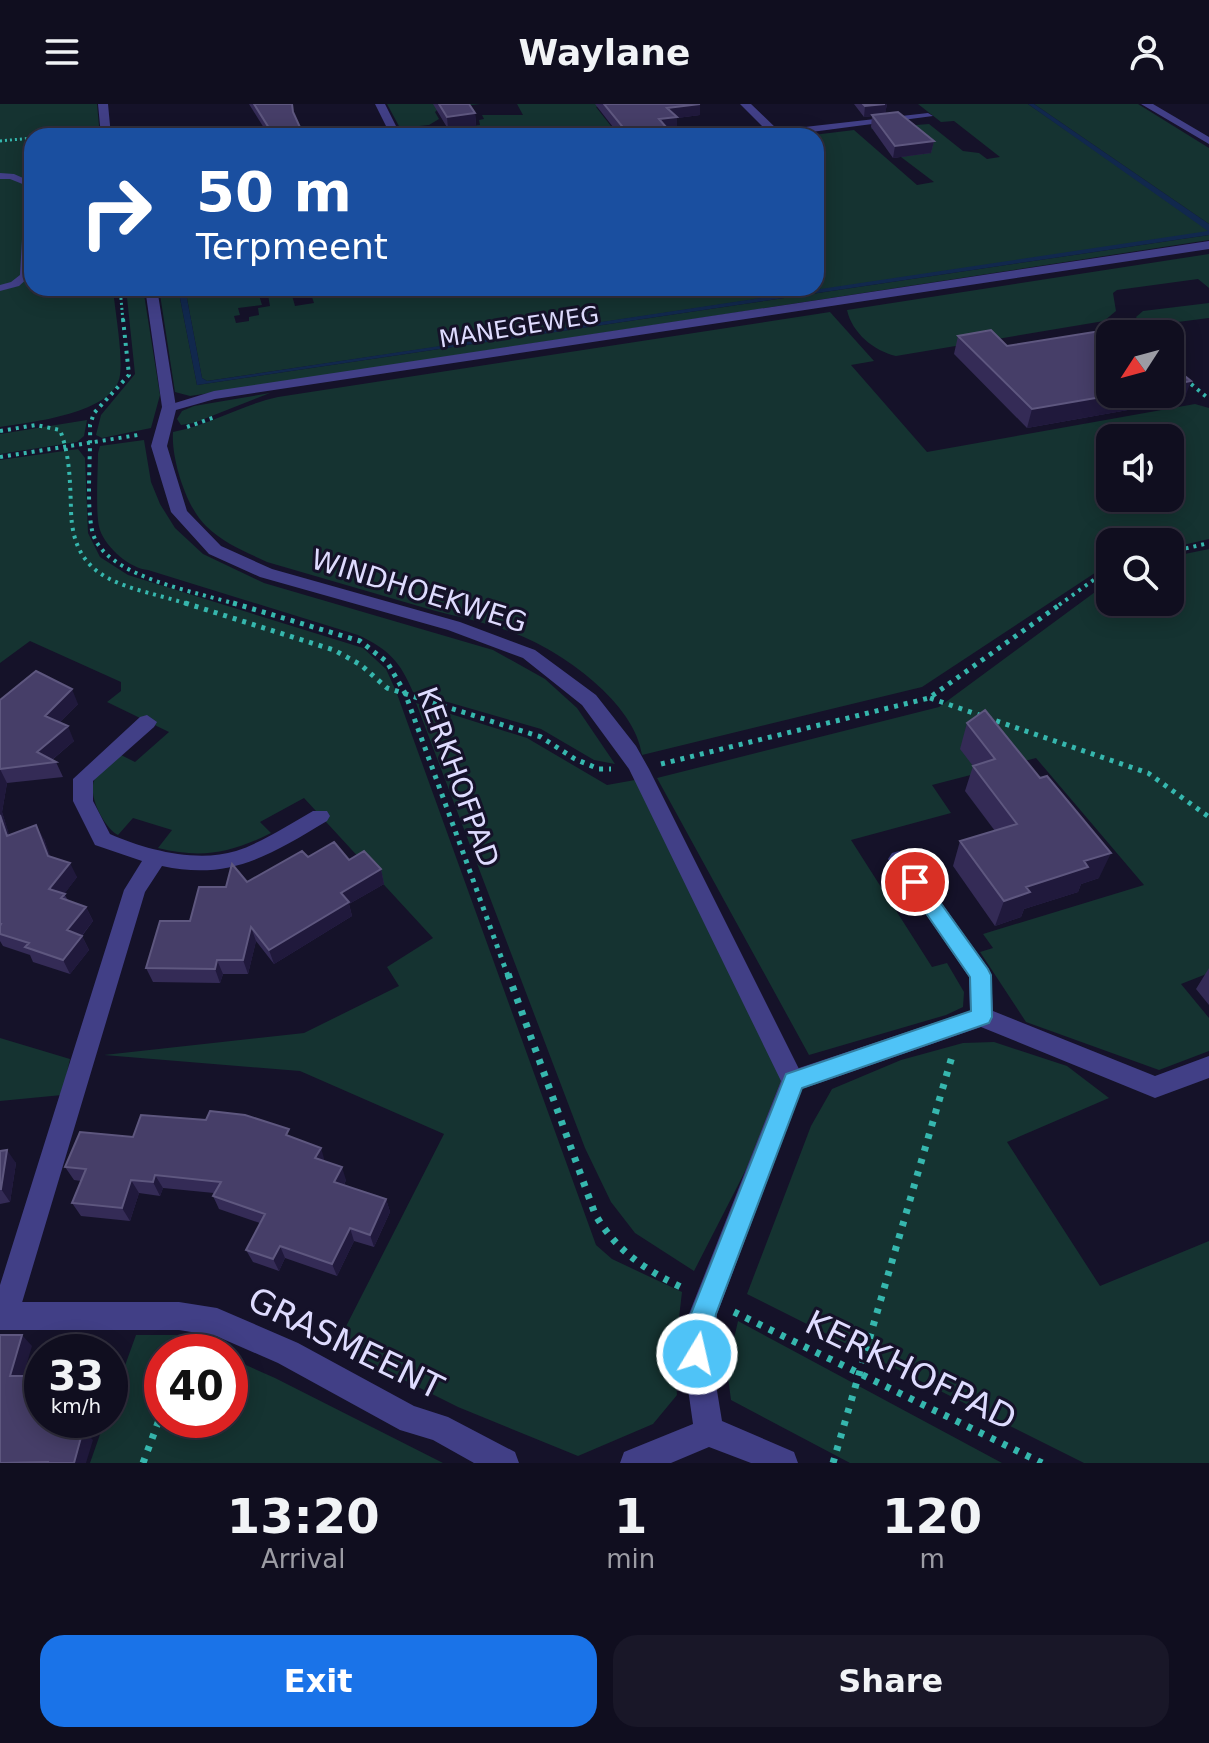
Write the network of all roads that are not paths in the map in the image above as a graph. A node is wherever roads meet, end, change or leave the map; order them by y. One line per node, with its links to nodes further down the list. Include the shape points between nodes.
1 (103, 104): 6 (street)
2 (380, 104): 7 (street)
3 (745, 104): 8 (street)
4 (1146, 104): 10 (street)
5 (928, 116): 9 (street)
6 (105, 128)
7 (392, 128)
8 (770, 128)
9 (820, 128)
10 (1209, 141)
11 (0, 176): 12 (lane)
12 (24, 180)
13 (1209, 245): 17 (street, MANEGEWEG, via 214,395)
14 (24, 277): 15 (lane)
15 (0, 288)
16 (152, 296): 17 (street, WINDHOEKWEG)
17 (169, 407): 24 (street, WINDHOEKWEG, via 159,446 179,512 215,550 266,573 454,626 529,654 589,700 639,769)
18 (147, 722): 20 (street, via 86,776 81,793 102,839)
19 (320, 816): 20 (street, via 236,861 186,865)
20 (156, 857): 25 (street, GRASMEENT, via 135,890)
21 (899, 859): 22 (street, via 980,975)
22 (982, 1017): 23 (street, via 1155,1087); 24 (street)
23 (1209, 1067)
24 (793, 1081): 26 (street, via 701,1324 697,1354)
25 (2, 1316): 27 (street, GRASMEENT, via 179,1316 238,1328 410,1420 438,1427)
26 (709, 1432): 28 (street); 29 (street)
27 (504, 1463)
28 (635, 1463)
29 (783, 1463)

